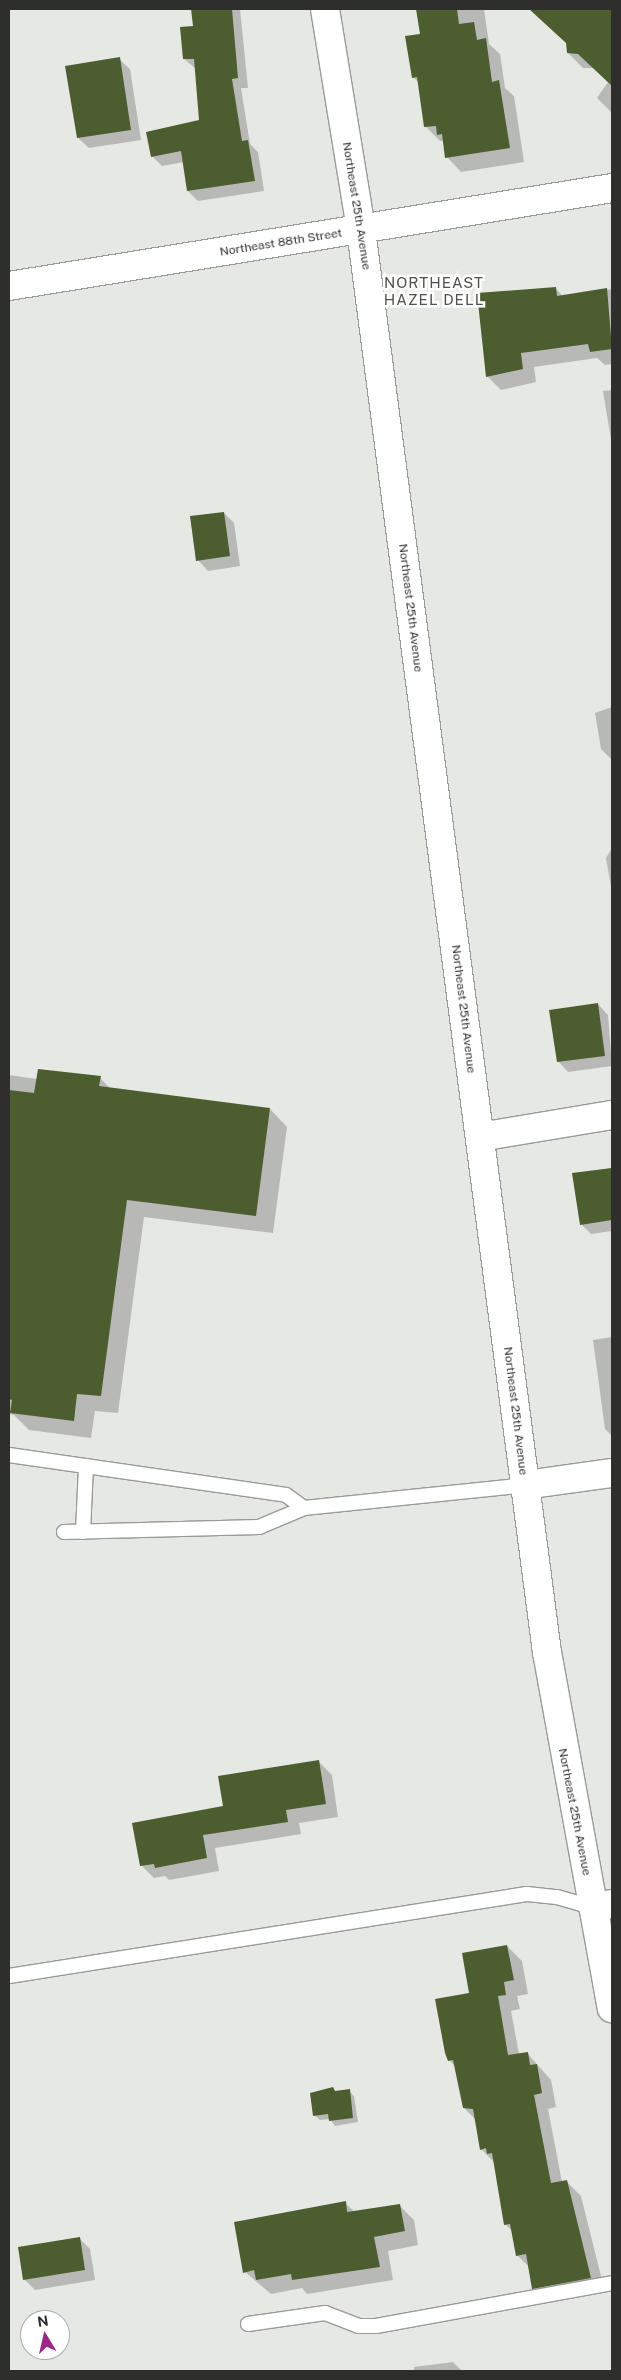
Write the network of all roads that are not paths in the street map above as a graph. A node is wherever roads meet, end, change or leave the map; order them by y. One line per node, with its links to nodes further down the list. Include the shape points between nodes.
1 (325, 9): 3 (street, Northeast 25th Avenue)
2 (612, 188): 3 (street, Northeast 88th Street)
3 (361, 230): 4 (street, Northeast 88th Street); 6 (street, Northeast 25th Avenue)
4 (9, 286)
5 (612, 1115): 6 (street)
6 (480, 1137): 10 (street, Northeast 25th Avenue)
7 (9, 1455): 8 (lane)
8 (86, 1466): 11 (lane, via 286,1495); 13 (lane)
9 (612, 1473): 10 (street)
10 (525, 1485): 11 (lane); 14 (street, Northeast 25th Avenue, via 561,1744)
11 (304, 1508): 13 (lane, via 259,1527)
12 (64, 1532): 13 (lane)
13 (83, 1532)
14 (602, 1906): 15 (lane, via 527,1894); 16 (street, Northeast 25th Avenue)
15 (9, 1976)
16 (612, 2008)
17 (612, 2283): 18 (lane, via 376,2326 359,2326 326,2312)
18 (248, 2324)

